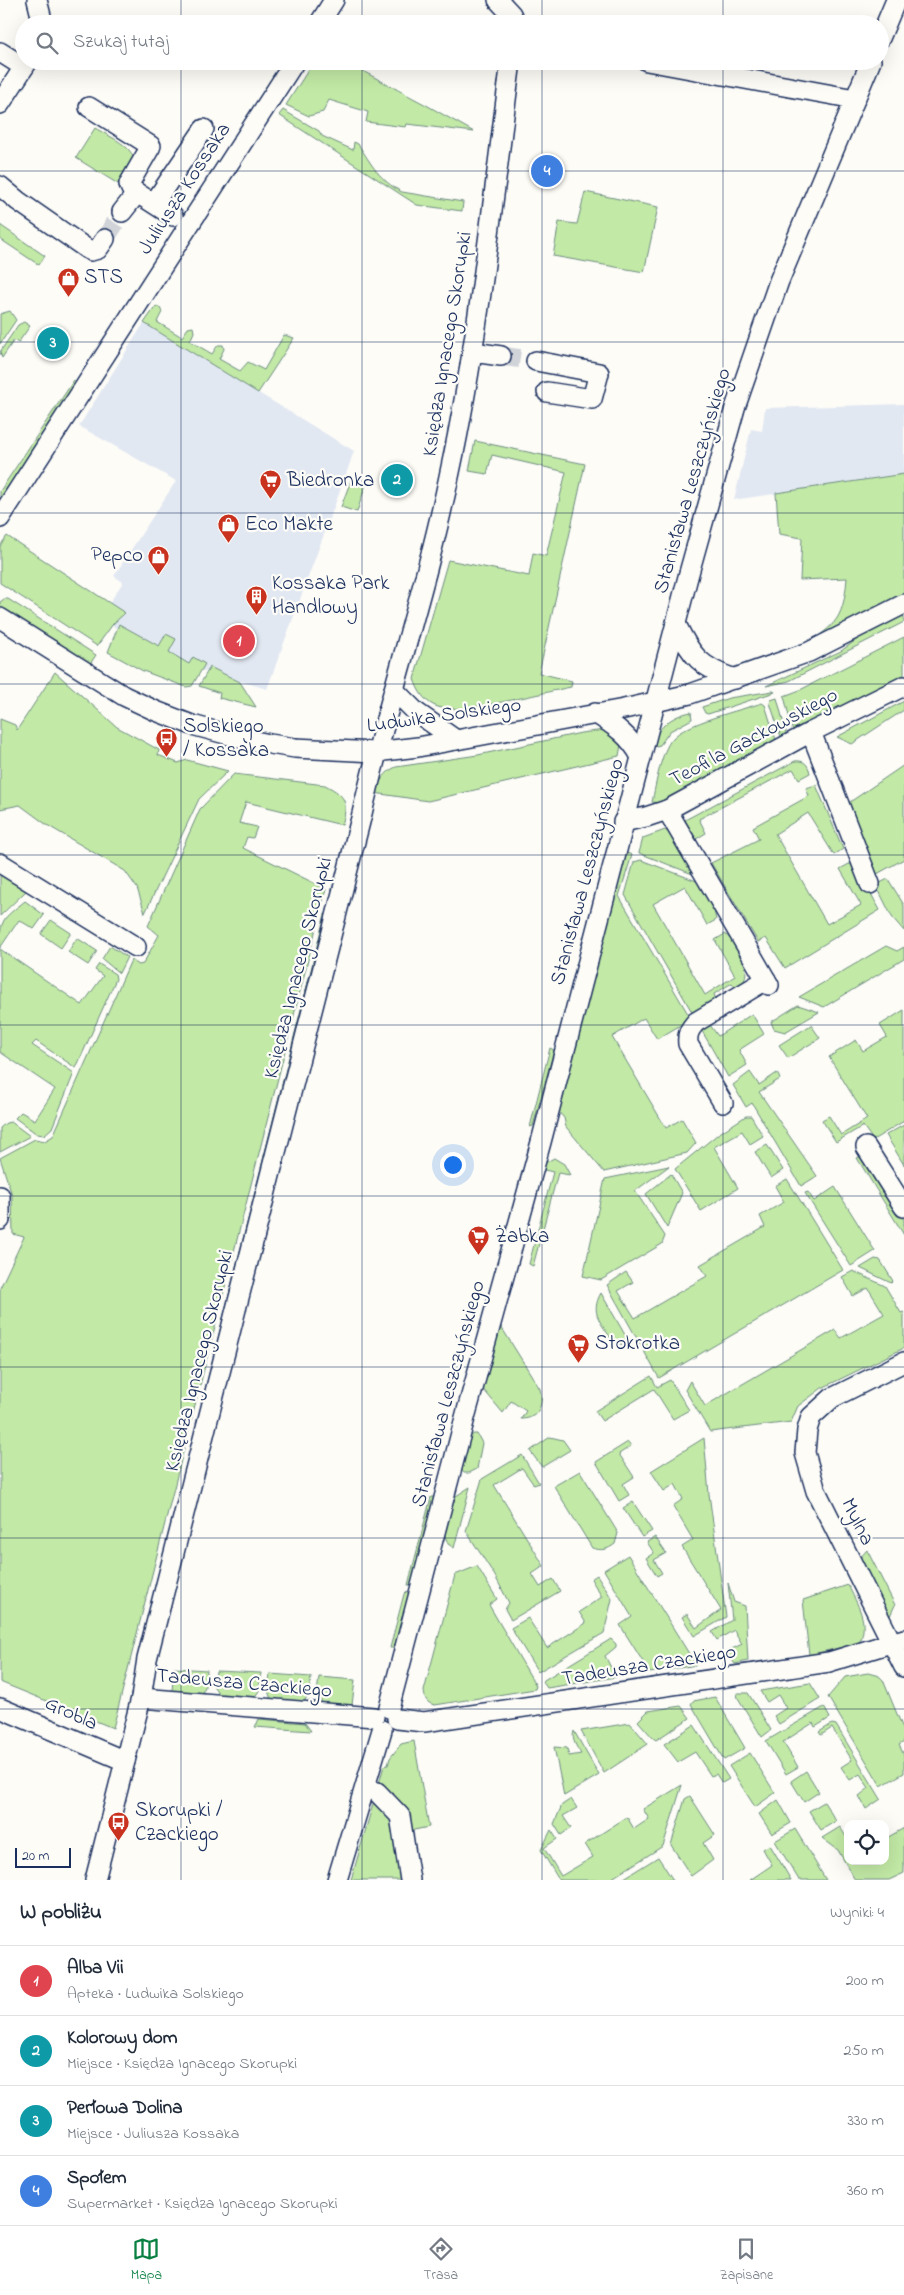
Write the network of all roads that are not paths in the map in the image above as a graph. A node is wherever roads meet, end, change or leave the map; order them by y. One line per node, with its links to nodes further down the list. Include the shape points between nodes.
1 (37, 0): 6 (street)
2 (334, 0): 7 (street)
3 (498, 0): 8 (street)
4 (519, 0): 9 (street)
5 (896, 0): 10 (street)
6 (41, 15)
7 (325, 15)
8 (511, 15)
9 (517, 15)
10 (889, 17)
11 (0, 52): 12 (street)
12 (15, 59)
13 (22, 70): 19 (street)
14 (289, 70): 32 (street, Juliusza Kossaka)
15 (510, 70): 28 (street, Księdza Ignacego Skorupki)
16 (697, 70): 18 (street)
17 (867, 70): 18 (street, Stanisława Leszczyńskiego)
18 (855, 99): 35 (street, Stanisława Leszczyńskiego, via 766,314 735,408)
19 (0, 104)
20 (89, 107): 23 (street, via 151,146 130,179 131,189)
21 (204, 129): 24 (street)
22 (0, 186): 27 (street, via 87,249 98,249)
23 (137, 193): 24 (street); 25 (street)
24 (154, 203): 26 (street)
25 (122, 212)
26 (173, 216)
27 (104, 239)
28 (473, 352): 29 (street); 38 (street, Księdza Ignacego Skorupki, via 433,553)
29 (501, 356)
30 (536, 361): 31 (street, via 599,373 592,399)
31 (547, 392)
32 (0, 518)
33 (904, 604): 36 (street, Ludwika Solskiego, via 809,652)
34 (0, 618): 43 (street, Ludwika Solskiego, via 124,696 192,725 244,740 295,748)
35 (676, 624): 36 (street, via 686,645 703,664); 39 (street, Stanisława Leszczyńskiego)
36 (735, 679): 39 (street, Ludwika Solskiego)
37 (904, 686): 41 (street, Teofila Gackowskiego)
38 (394, 690): 42 (street, via 416,712); 43 (street, Księdza Ignacego Skorupki)
39 (655, 703): 40 (street, Ludwika Solskiego); 44 (street, Stanisława Leszczyńskiego)
40 (595, 713): 42 (street, Ludwika Solskiego); 44 (street, via 621,730)
41 (811, 732): 45 (street, Teofila Gackowskiego); 48 (street)
42 (456, 740): 43 (street, Ludwika Solskiego)
43 (375, 752): 58 (street, Księdza Ignacego Skorupki, via 147,1659)
44 (641, 757): 46 (street, Stanisława Leszczyńskiego)
45 (667, 810): 46 (street, Teofila Gackowskiego); 50 (street, via 767,982 696,1022 687,1036 688,1044)
46 (623, 822): 60 (street, Stanisława Leszczyńskiego, via 544,1133)
47 (0, 863): 49 (street)
48 (870, 884)
49 (136, 947)
50 (723, 1103)
51 (866, 1147): 53 (street)
52 (0, 1196): 54 (street)
53 (904, 1207)
54 (0, 1220)
55 (904, 1362): 56 (street, Mylna, via 832,1398 811,1417 805,1453 816,1491)
56 (898, 1641): 57 (street, Mylna); 60 (street, Tadeusza Czackiego, via 829,1662 721,1679 424,1722)
57 (904, 1667)
58 (140, 1698): 60 (street, Tadeusza Czackiego); 61 (street, Księdza Ignacego Skorupki)
59 (0, 1708): 61 (street, Grobla)
60 (386, 1718): 64 (street, Stanisława Leszczyńskiego)
61 (125, 1762): 63 (street, Księdza Ignacego Skorupki)
62 (377, 1792): 65 (street, via 400,1816)
63 (95, 1880)
64 (337, 1880)
65 (410, 1880)

